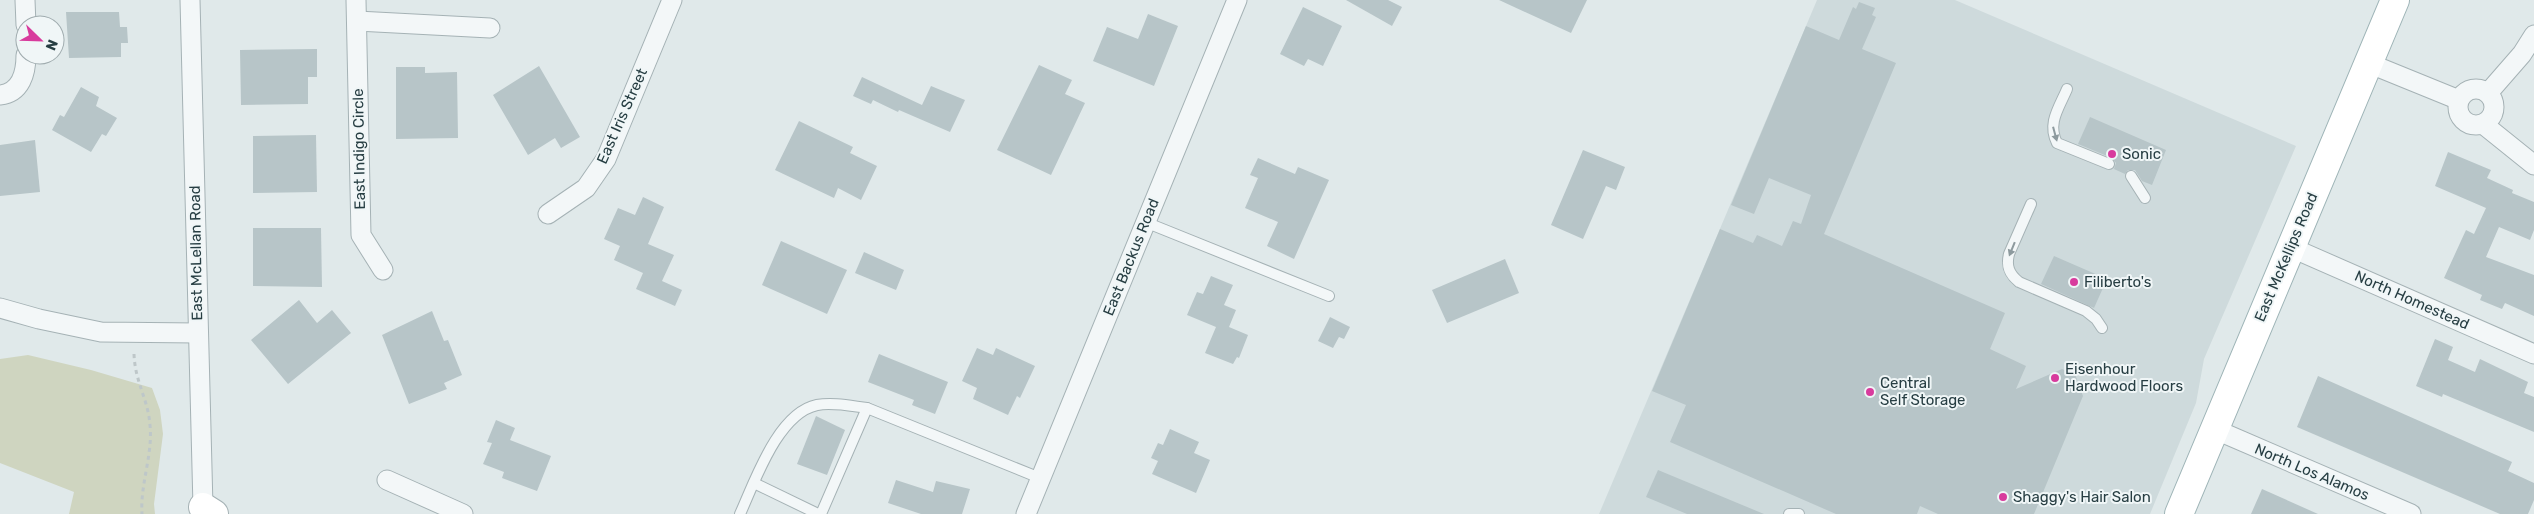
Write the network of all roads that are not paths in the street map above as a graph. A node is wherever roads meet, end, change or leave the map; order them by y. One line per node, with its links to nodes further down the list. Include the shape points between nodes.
1 (25, 0): 7 (street)
2 (190, 0): 30 (street, East McLellan Road)
3 (356, 0): 8 (street, East Indigo Circle)
4 (672, 0): 23 (street, East Iris Street, via 606,159 586,188)
5 (1237, 0): 24 (street, East Backus Road)
6 (2395, 0): 11 (main road, East McKellips Road)
7 (26, 15)
8 (356, 21): 9 (street); 26 (street, East Indigo Circle, via 362,235)
9 (490, 28)
10 (2534, 35): 14 (street)
11 (2368, 63): 16 (street); 25 (main road, East McKellips Road)
12 (25, 65): 15 (street, via 18,87)
13 (2067, 89): 18 (lane, one-way to 18, via 2053,123 2052,132 2058,143)
14 (2488, 93): 16 (street, via 2472,89); 17 (street, via 2494,102 2494,112)
15 (0, 95)
16 (2459, 100): 17 (street, via 2461,118 2471,125)
17 (2483, 124): 19 (street)
18 (2109, 164)
19 (2534, 165)
20 (2131, 176): 21 (lane)
21 (2145, 198)
22 (2031, 204): 29 (lane, one-way to 29, via 2009,254 2010,273 2019,282 2091,314)
23 (548, 214)
24 (1145, 222): 27 (lane); 34 (street, East Backus Road)
25 (2290, 247): 31 (street, North Homestead); 33 (main road, East McKellips Road)
26 (382, 270)
27 (1329, 296)
28 (0, 308): 30 (street, via 101,332)
29 (2102, 328)
30 (197, 333): 37 (street, East McLellan Road)
31 (2534, 354)
32 (867, 408): 34 (lane); 36 (lane, via 817,405 800,412 782,429); 40 (lane)
33 (2214, 429): 44 (main road, East McKellips Road); 45 (street, North Los Alamos)
34 (1040, 478): 41 (street, East Backus Road)
35 (387, 480): 38 (street)
36 (754, 483): 39 (lane); 40 (lane)
37 (208, 510)
38 (463, 514)
39 (740, 514)
40 (820, 514)
41 (1026, 514)
42 (1789, 514): 43 (lane)
43 (1799, 514)
44 (2178, 514)
45 (2411, 514)

